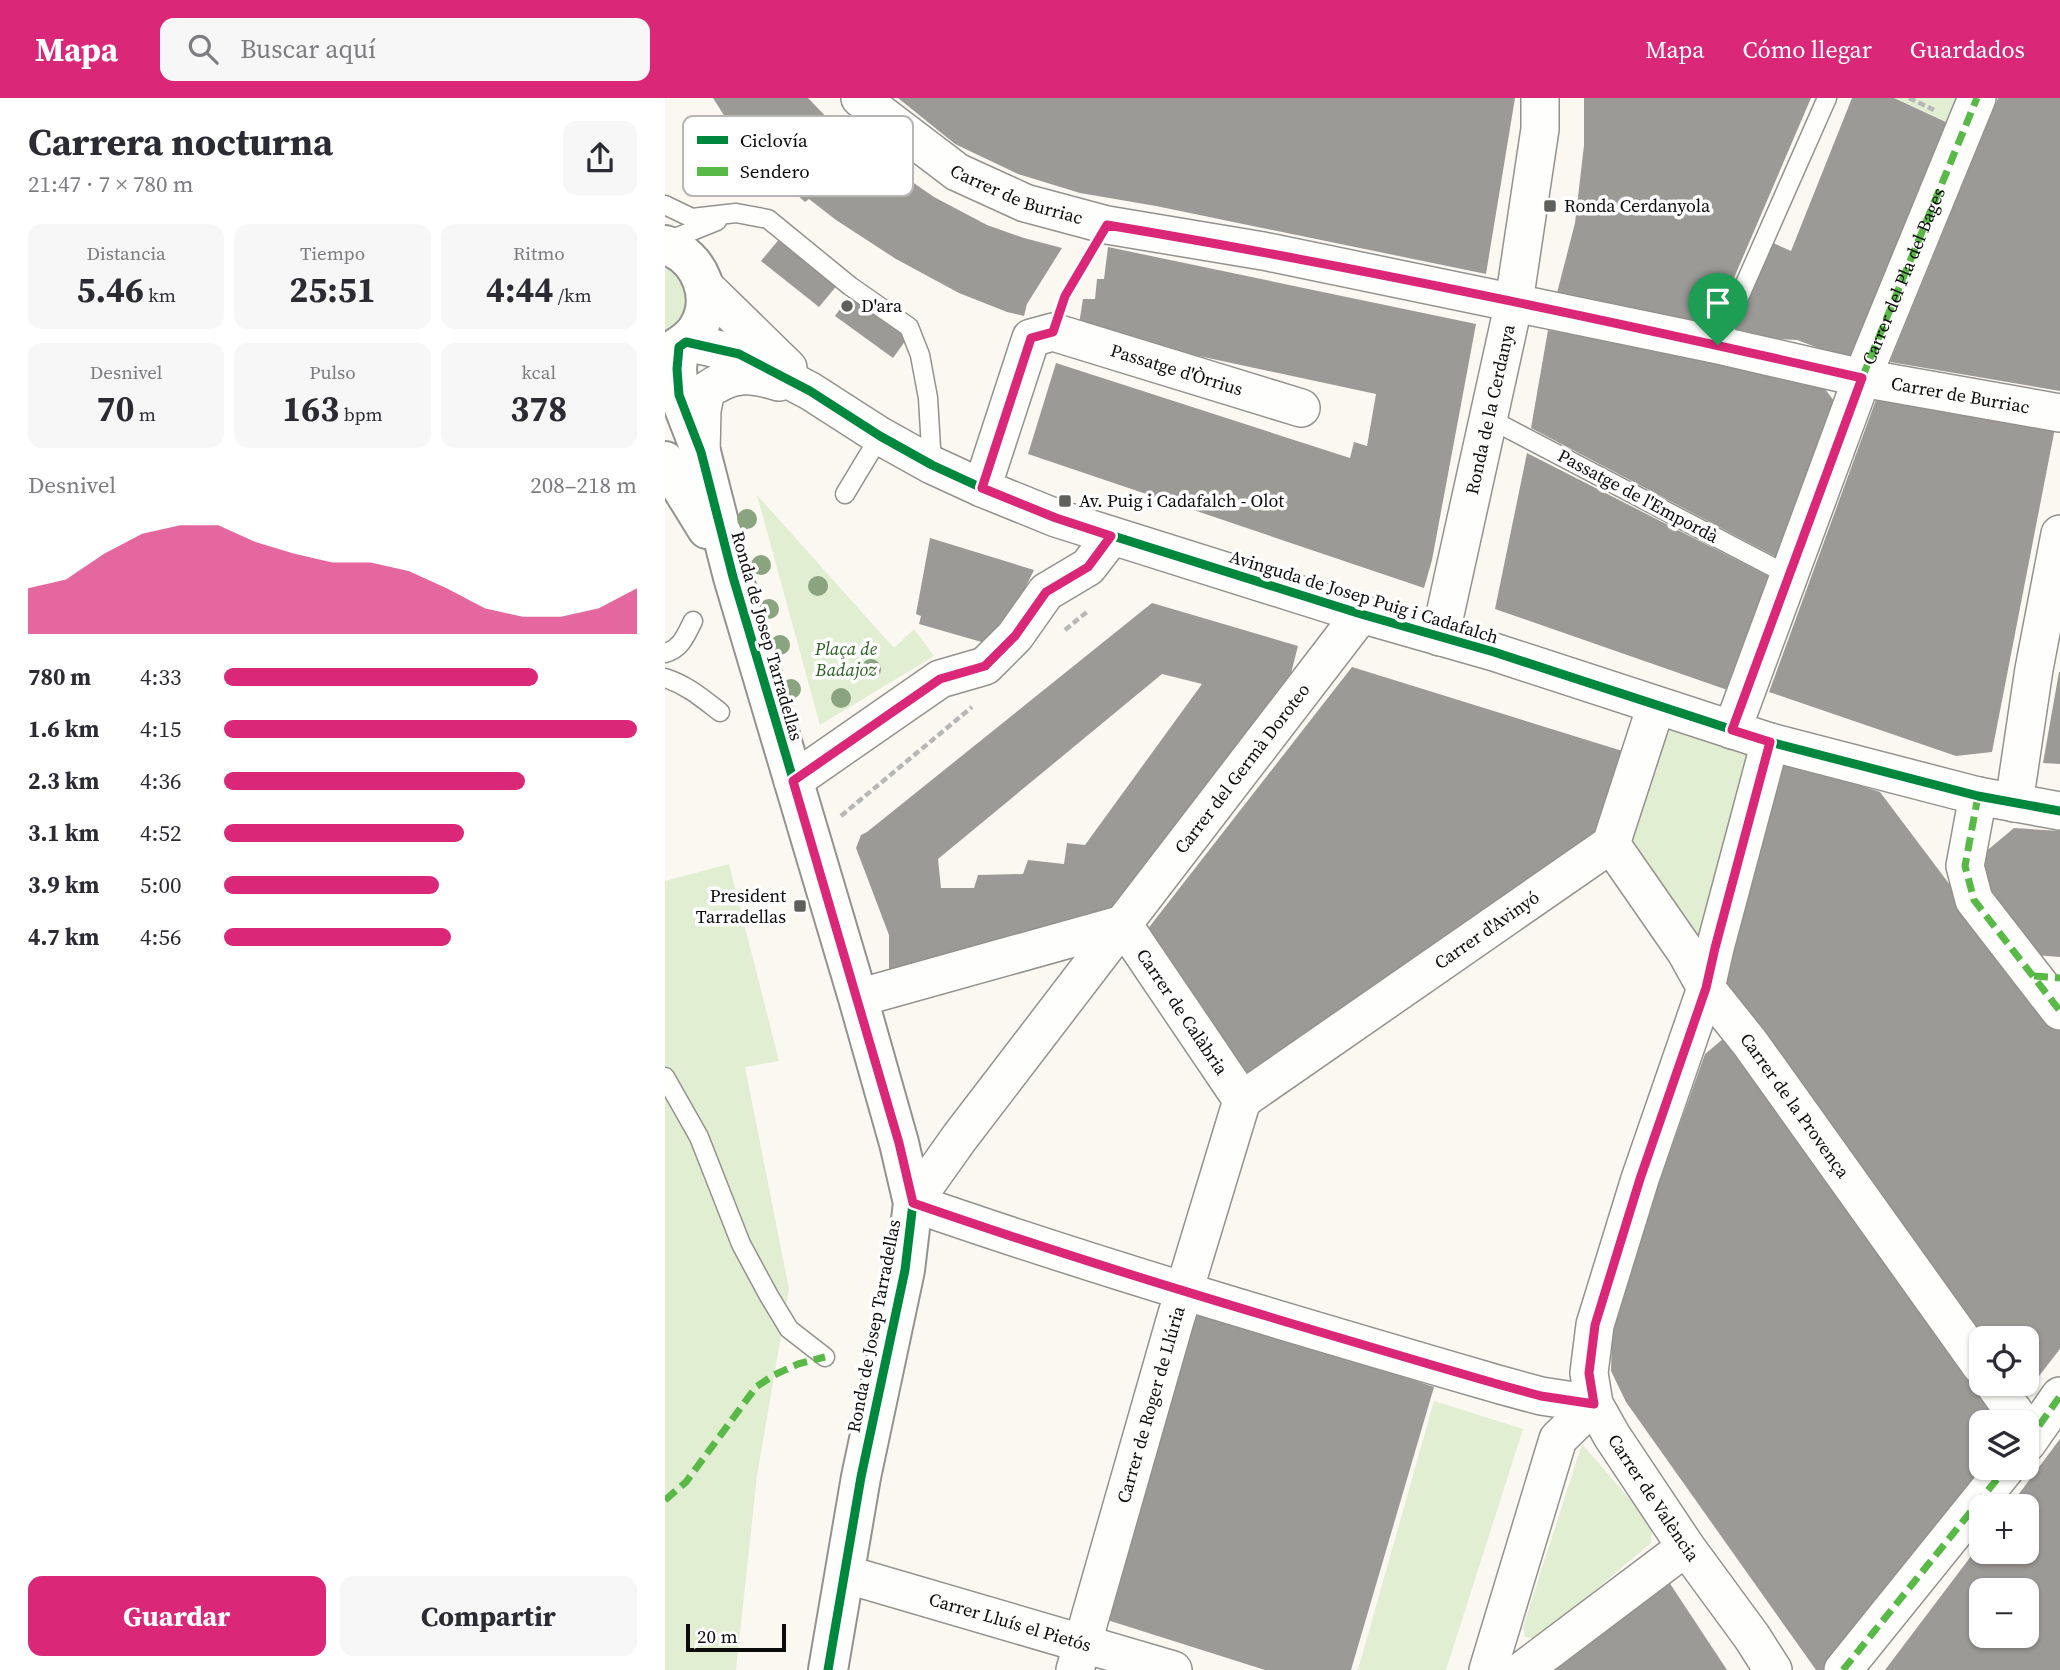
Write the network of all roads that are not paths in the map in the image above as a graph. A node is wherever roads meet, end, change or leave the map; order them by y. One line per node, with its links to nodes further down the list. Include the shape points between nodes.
1 (860, 98): 5 (street, Carrer de Burriac)
2 (1540, 98): 11 (street, Ronda de la Cerdanya, via 1540,129)
3 (1827, 98): 12 (lane)
4 (1977, 98): 14 (street, Carrer del Pla del Bages)
5 (884, 116)
6 (913, 138): 11 (street, Carrer de Burriac, via 957,172 1025,203 1107,225)
7 (665, 205): 8 (lane, via 692,218)
8 (736, 213): 9 (lane); 21 (lane, via 768,219 909,327 928,398)
9 (665, 244): 10 (street, via 693,263)
10 (704, 286): 13 (street, via 706,301 697,331); 15 (street, Avinguda de Josep Puig i Cadafalch)
11 (1514, 302): 12 (street, Carrer de Burriac); 18 (street, Ronda de la Cerdanya)
12 (1718, 345): 14 (street, Carrer de Burriac)
13 (677, 348): 15 (street, Avinguda de Josep Puig i Cadafalch, via 739,354); 20 (street, Ronda de Josep Tarradellas)
14 (1862, 378): 17 (street, Carrer de Burriac); 26 (street, Carrer del Pla del Bages)
15 (810, 391): 19 (street, Avinguda de Josep Puig i Cadafalch); 20 (street, Ronda de Josep Tarradellas, via 761,376 721,380 706,391)
16 (1301, 408): 22 (street, Passatge d'Òrrius, via 1053,332 1031,338)
17 (2060, 413)
18 (1488, 418): 26 (lane, Passatge de l'Empordà); 29 (street, Ronda de la Cerdanya)
19 (880, 436): 21 (street, Avinguda de Josep Puig i Cadafalch); 23 (lane)
20 (683, 456): 36 (street, Ronda de Josep Tarradellas, via 733,577)
21 (932, 465): 22 (street, Avinguda de Josep Puig i Cadafalch)
22 (982, 488): 25 (street, Avinguda de Josep Puig i Cadafalch)
23 (845, 495)
24 (2060, 534): 38 (street)
25 (1111, 536): 27 (street, Avinguda de Josep Puig i Cadafalch); 36 (street, via 1088,567 1046,592 1015,636 985,666 940,679)
26 (1788, 575): 34 (street, Carrer del Pla del Bages)
27 (1361, 614): 29 (street, Avinguda de Josep Puig i Cadafalch); 41 (street, Carrer del Germà Doroteo)
28 (693, 621): 30 (lane, via 684,640)
29 (1440, 637): 32 (street, Avinguda de Josep Puig i Cadafalch)
30 (665, 653)
31 (665, 678): 33 (lane, via 694,691)
32 (1656, 706): 34 (street, Avinguda de Josep Puig i Cadafalch); 40 (street)
33 (720, 712)
34 (1732, 730): 35 (street, Avinguda de Josep Puig i Cadafalch)
35 (1770, 742): 37 (street, Avinguda de Josep Puig i Cadafalch); 43 (street, Carrer de València)
36 (793, 781): 44 (street, Ronda de Josep Tarradellas)
37 (1978, 796): 38 (street, Avinguda de Josep Puig i Cadafalch); 42 (street, via 1965,866 1974,900)
38 (2014, 803): 39 (street, Avinguda de Josep Puig i Cadafalch)
39 (2060, 811)
40 (1611, 844): 43 (street, Carrer de la Provença); 47 (street, Carrer d'Avinyó)
41 (1123, 924): 44 (street); 47 (street, Carrer de Calàbria); 48 (street, Carrer del Germà Doroteo)
42 (2047, 977): 45 (street)
43 (1706, 988): 50 (street, Carrer de la Provença); 53 (street, Carrer de València, via 1595,1325 1589,1373)
44 (858, 998): 48 (street, Ronda de Josep Tarradellas)
45 (2060, 1011)
46 (665, 1077): 51 (lane, via 699,1137 741,1244 769,1296 789,1329)
47 (1242, 1100): 49 (street, Carrer de Roger de Llúria)
48 (913, 1203): 49 (street); 57 (street, Ronda de Josep Tarradellas, via 905,1270)
49 (1185, 1291): 53 (street, via 1497,1384); 58 (street, Carrer de Roger de Llúria)
50 (1969, 1349)
51 (825, 1357)
52 (2060, 1396): 54 (street)
53 (1594, 1404): 56 (street, Carrer de València); 61 (street, via 1558,1439)
54 (2039, 1420)
55 (1996, 1480): 64 (street)
56 (1686, 1547): 62 (street); 63 (street, Carrer de València)
57 (845, 1574): 58 (street, Carrer Lluís el Pietós); 59 (street, Ronda de Josep Tarradellas)
58 (1079, 1657): 60 (street, Carrer Lluís el Pietós)
59 (828, 1670)
60 (1173, 1670)
61 (1488, 1670)
62 (1523, 1670)
63 (1773, 1670)
64 (1843, 1670)

